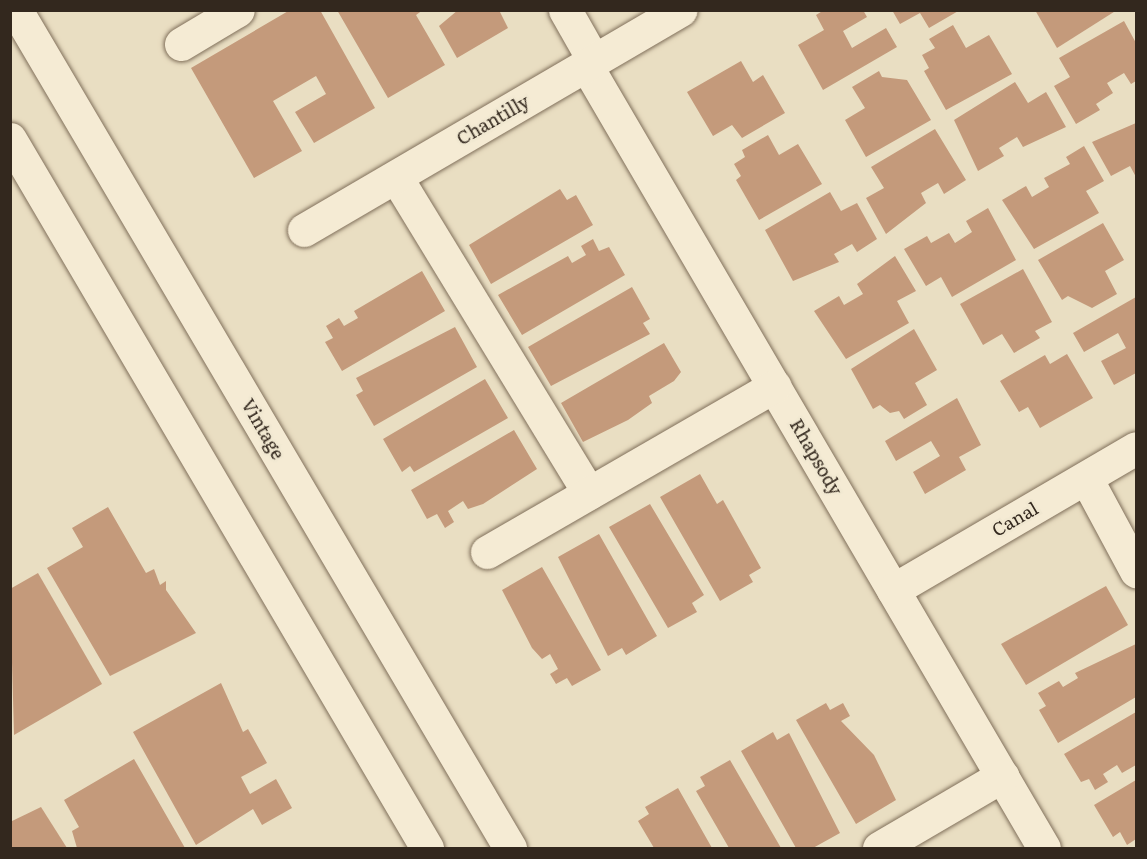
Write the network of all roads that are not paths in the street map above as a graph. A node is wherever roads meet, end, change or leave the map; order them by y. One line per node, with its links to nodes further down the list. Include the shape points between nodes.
1 (16, 10): 19 (street, Vintage)
2 (238, 10): 5 (street)
3 (565, 10): 6 (street, Rhapsody)
4 (681, 10): 6 (street, Chantilly)
5 (181, 44)
6 (590, 63): 8 (street, Chantilly); 10 (street, Rhapsody)
7 (10, 139): 18 (street)
8 (396, 177): 9 (street, Chantilly); 13 (street)
9 (304, 230)
10 (775, 386): 13 (street); 16 (street, Rhapsody)
11 (1137, 448): 12 (street, Canal)
12 (1086, 478): 15 (street); 16 (street, Canal)
13 (589, 494): 14 (street)
14 (487, 552)
15 (1137, 571)
16 (893, 590): 17 (street, Rhapsody)
17 (1002, 776): 20 (street); 21 (street, Rhapsody)
18 (427, 849)
19 (510, 849)
20 (879, 849)
21 (1044, 849)

